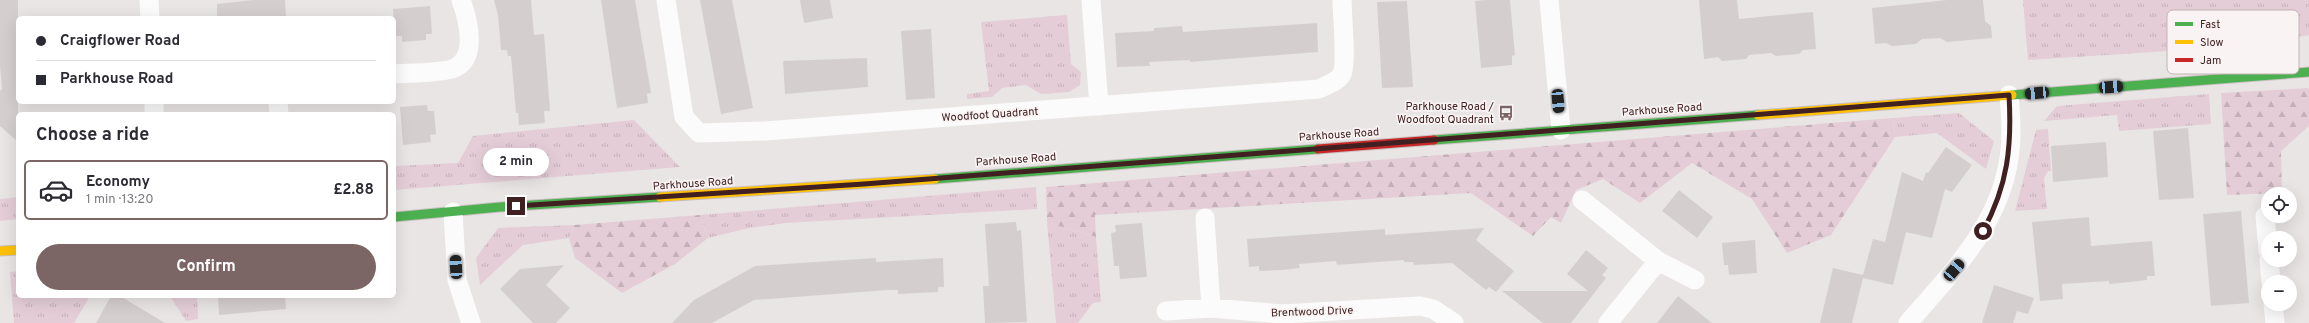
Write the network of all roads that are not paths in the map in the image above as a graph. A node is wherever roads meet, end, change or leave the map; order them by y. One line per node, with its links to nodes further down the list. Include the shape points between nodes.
1 (149, 0): 7 (street)
2 (461, 0): 10 (street, via 466,13 470,49 462,63 452,69)
3 (666, 0): 13 (street, Woodfoot Quadrant, via 684,116 699,133 765,132)
4 (1091, 0): 13 (street)
5 (1342, 0): 13 (street, Woodfoot Quadrant, via 1344,63 1342,74 1332,83 1319,88)
6 (1549, 0): 14 (street)
7 (150, 16)
8 (2309, 72): 9 (main road, Parkhouse Road)
9 (2299, 73)
10 (396, 74)
11 (2283, 74): 12 (main road, Parkhouse Road)
12 (2009, 95): 14 (main road, Parkhouse Road); 29 (street, via 2011,132 2007,168 1995,209 1963,260)
13 (1099, 106)
14 (1561, 130): 16 (main road, Parkhouse Road, via 856,185)
15 (1582, 200): 21 (street)
16 (453, 212): 17 (main road, Parkhouse Road); 26 (street, via 457,280)
17 (396, 217)
18 (1205, 218): 23 (street)
19 (16, 250): 20 (main road)
20 (0, 252)
21 (1658, 261): 22 (street); 28 (street)
22 (1695, 280)
23 (1210, 308): 24 (street, Brentwood Drive); 27 (street, Brentwood Drive, via 1282,314 1420,306 1432,309)
24 (1166, 311)
25 (2274, 311): 30 (street)
26 (470, 323)
27 (1454, 323)
28 (1608, 323)
29 (1908, 323)
30 (2275, 323)

